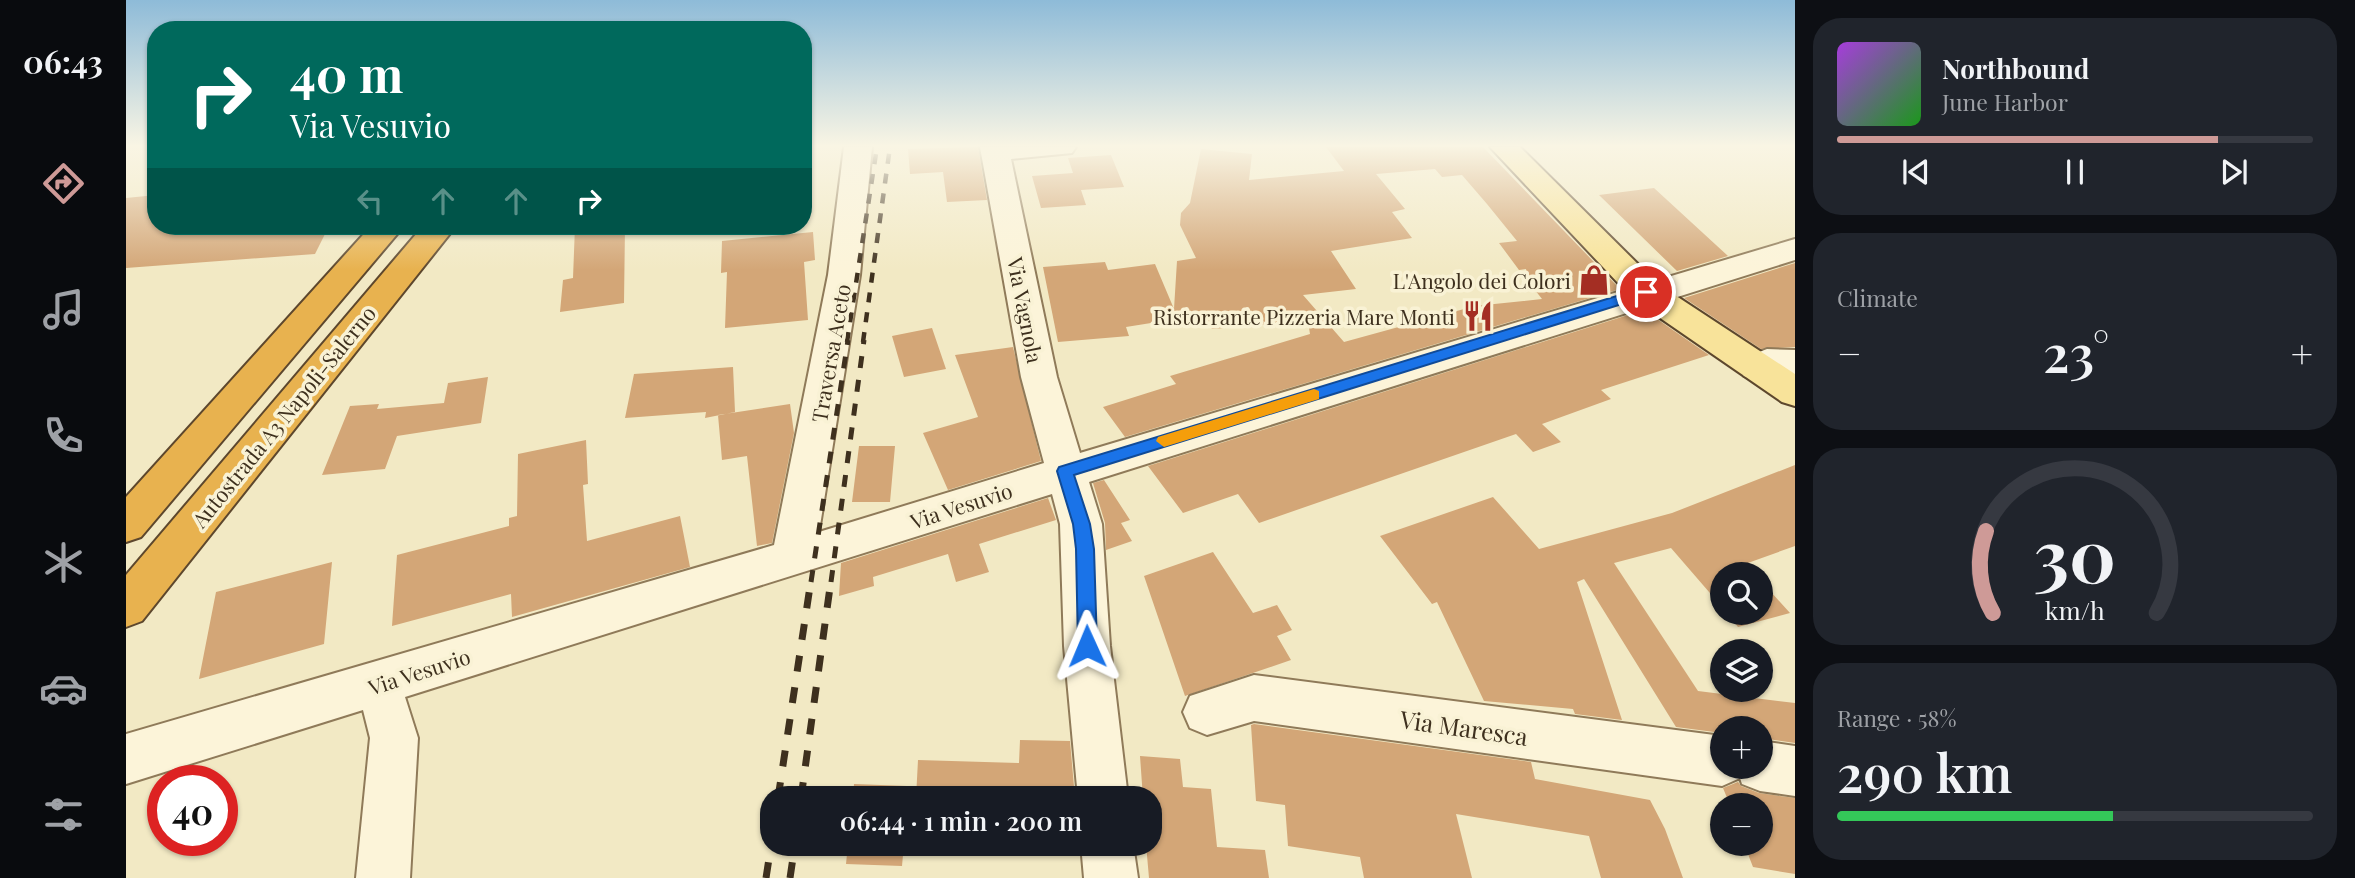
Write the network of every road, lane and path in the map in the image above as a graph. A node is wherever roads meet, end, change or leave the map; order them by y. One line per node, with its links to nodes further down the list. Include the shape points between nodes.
1 (854, 188): 13 (street, Traversa Aceto, via 844,275)
2 (1002, 188): 11 (street, Via Vagnola, via 1039,377)
3 (1544, 188): 7 (main road)
4 (380, 235): 12 (highway, Autostrada A3 Napoli-Salerno)
5 (433, 235): 14 (highway, Autostrada A3 Napoli-Salerno)
6 (1795, 249): 7 (street, Via Vesuvio)
7 (1646, 292): 9 (main road); 11 (street, Via Vesuvio)
8 (1795, 363): 9 (street, via 1767,362)
9 (1756, 367): 10 (main road)
10 (1795, 392)
11 (1065, 471): 13 (street, Via Vesuvio); 21 (street, Via Vagnola, via 1085,549 1087,646)
12 (126, 525)
13 (793, 558): 15 (street, Via Vesuvio)
14 (126, 607)
15 (376, 685): 17 (street, Via Vesuvio); 23 (street, via 394,738)
16 (1207, 712): 18 (street, Via Maresca, via 1254,698)
17 (126, 759)
18 (1710, 759)
19 (1773, 768): 20 (street)
20 (1795, 771)
21 (1102, 786)
22 (1108, 856): 24 (street)
23 (383, 878)
24 (1111, 878)

